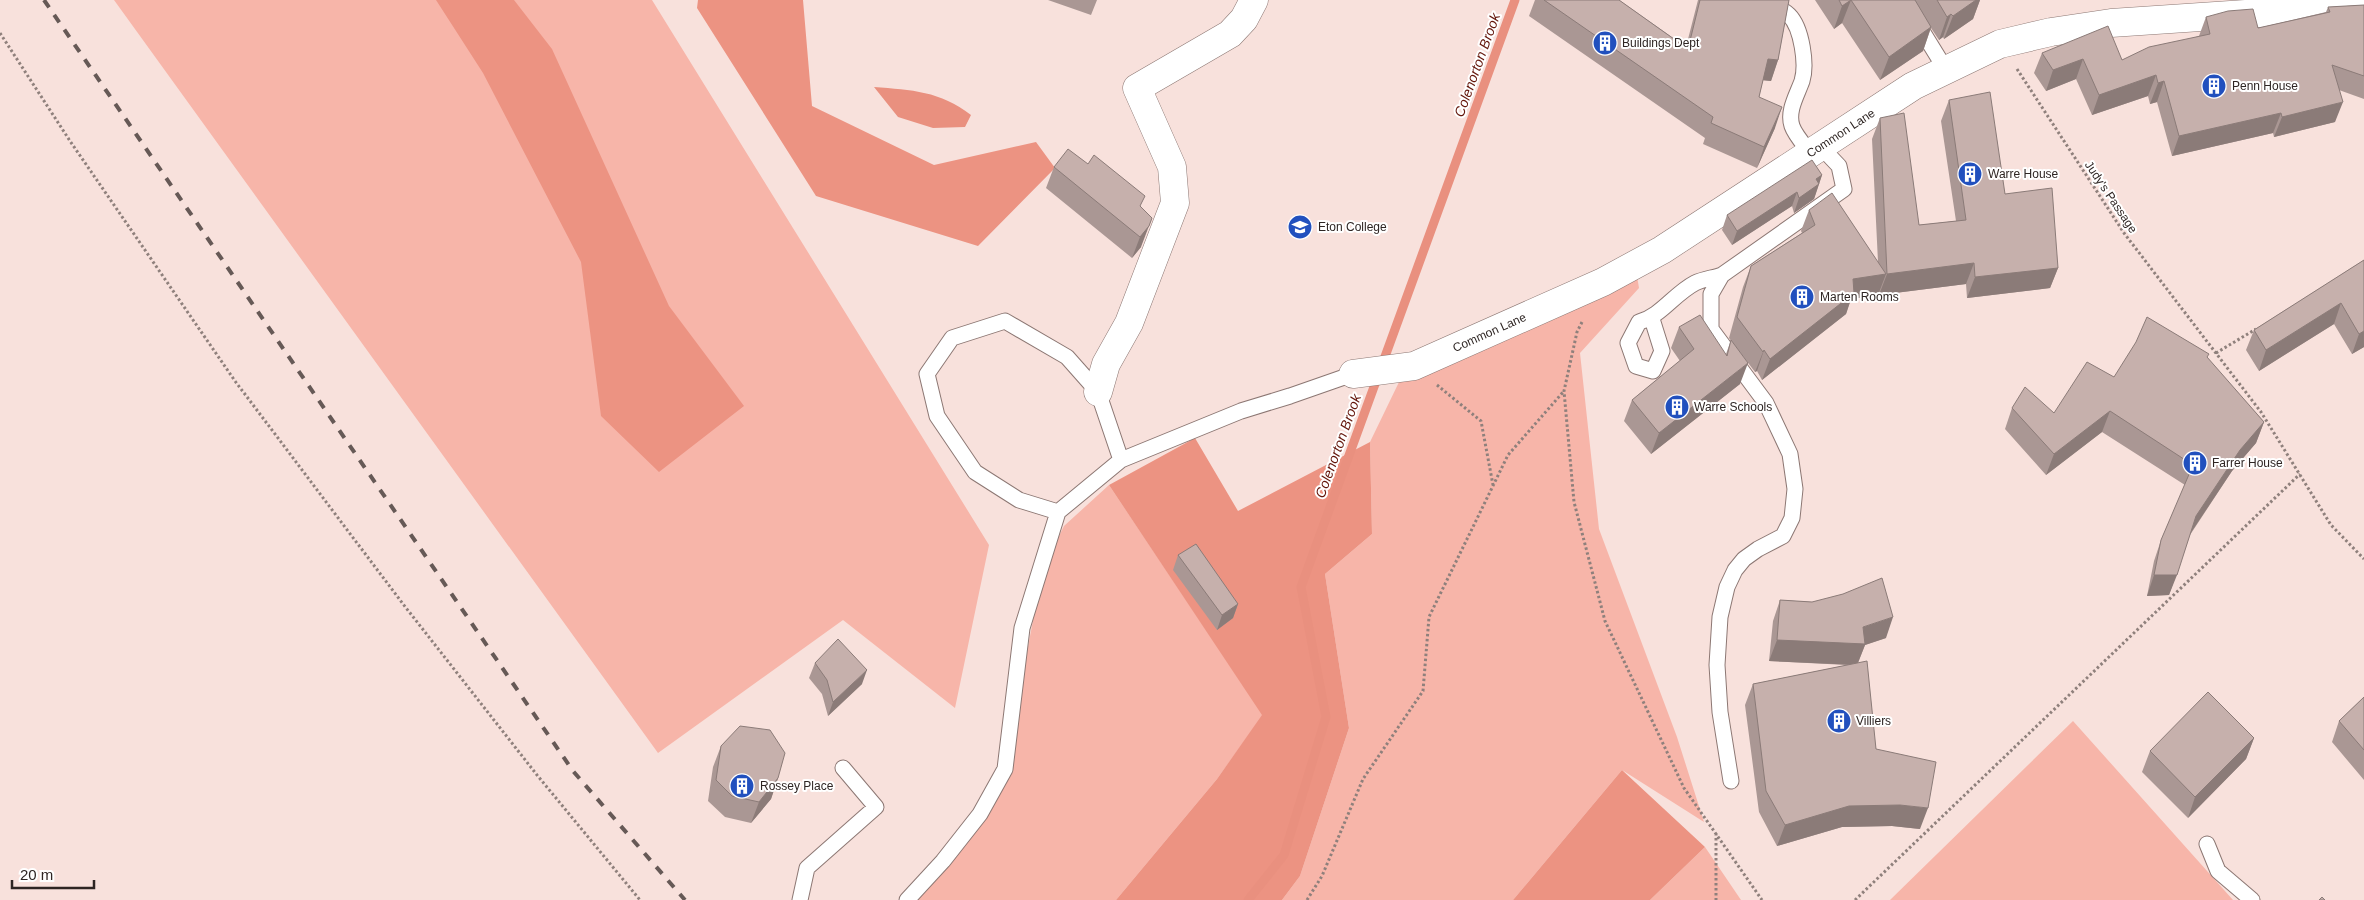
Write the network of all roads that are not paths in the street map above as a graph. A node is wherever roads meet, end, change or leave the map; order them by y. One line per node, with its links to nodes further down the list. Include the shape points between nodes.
1 (1254, 0): 10 (street, via 1244,19 1230,34 1136,88 1172,166 1175,203 1129,324 1106,364)
2 (1750, 0): 6 (lane, via 1790,16 1804,56 1803,78 1790,119 1792,127)
3 (1903, 0): 5 (lane)
4 (2364, 11): 5 (street, Common Lane, via 2260,13 2111,23 2000,44)
5 (1946, 70): 6 (street, Common Lane, via 1913,86)
6 (1816, 151): 7 (lane, via 1839,166 1844,189); 9 (street, Common Lane, via 1662,250 1603,282 1414,366)
7 (1722, 275): 8 (lane, via 1695,283); 14 (lane, via 1711,294 1711,329 1766,403 1790,454 1795,489 1792,518 1783,536 1758,549 1735,570 1720,617 1717,665 1720,712)
8 (1652, 319)
9 (1353, 374): 11 (lane, via 1242,411)
10 (1098, 392): 11 (lane); 12 (lane, via 1067,356 1005,322 952,338 927,374 937,416 975,472 1019,500)
11 (1121, 460): 12 (lane)
12 (1058, 512): 17 (lane, via 1022,628 1005,769 980,814)
13 (843, 768): 16 (lane, via 876,806 807,868)
14 (1731, 782)
15 (2207, 844): 18 (lane, via 2218,872)
16 (800, 900)
17 (907, 900)
18 (2252, 900)

